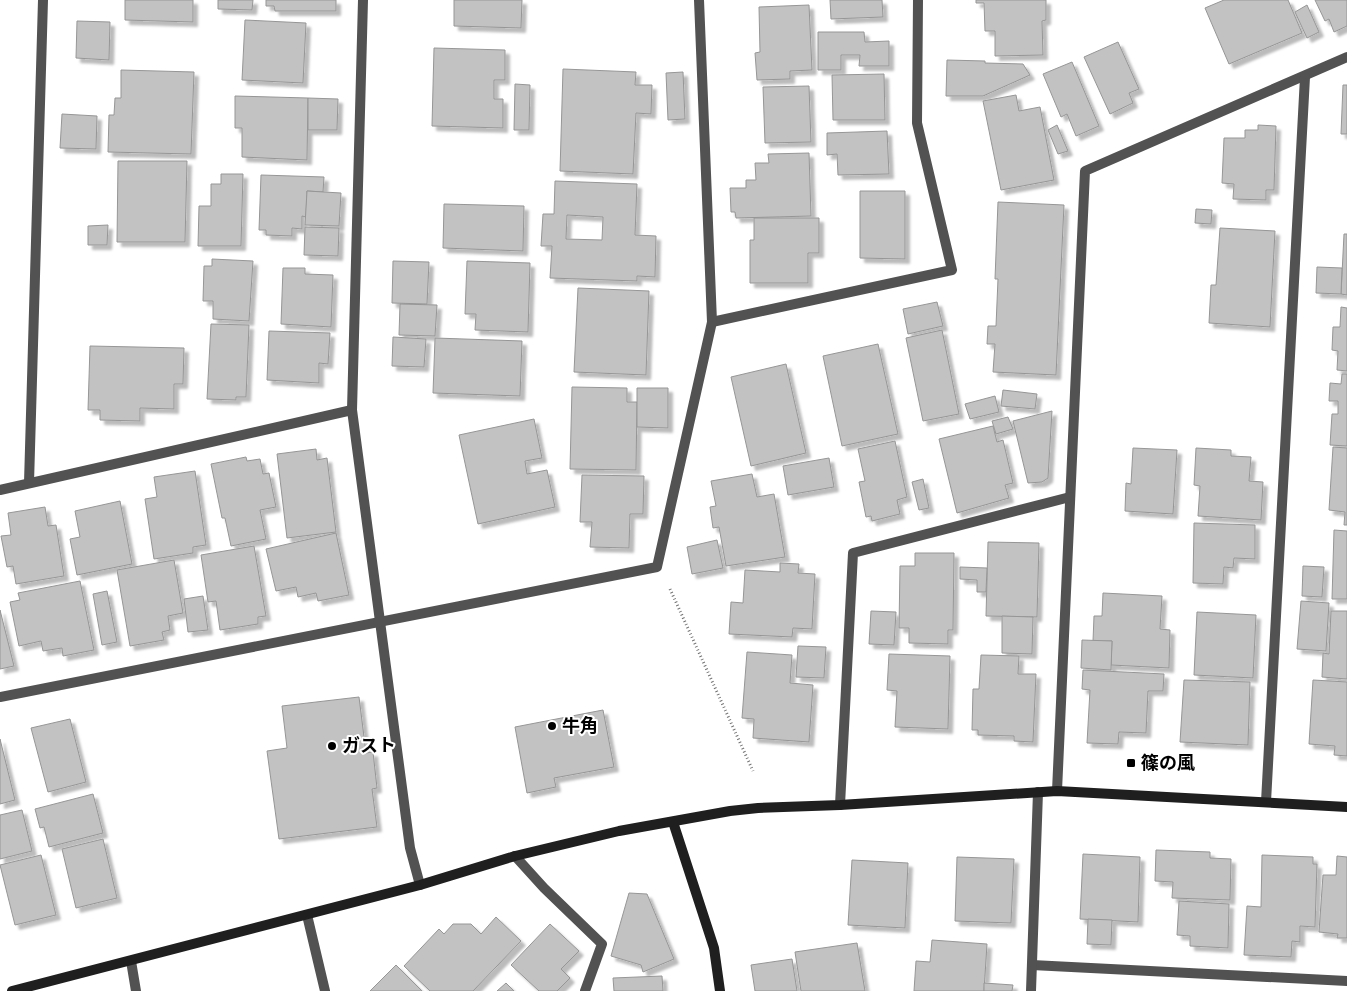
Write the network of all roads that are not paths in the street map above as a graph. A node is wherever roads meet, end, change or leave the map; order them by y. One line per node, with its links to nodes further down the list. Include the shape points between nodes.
1 (44, 0): 9 (street)
2 (364, 0): 8 (street)
3 (699, 0): 7 (street)
4 (918, 0): 7 (street, via 917,123 952,270)
5 (1347, 57): 6 (street)
6 (1305, 77): 11 (street, via 1085,171); 16 (street)
7 (712, 322): 12 (street, via 657,567)
8 (352, 410): 9 (street); 12 (street)
9 (29, 483): 10 (street)
10 (0, 490)
11 (1070, 496): 14 (street); 17 (street, via 853,553)
12 (380, 621): 13 (street); 21 (street, via 410,848)
13 (0, 696)
14 (1057, 791): 15 (street); 16 (street)
15 (1038, 792): 17 (street); 24 (street)
16 (1266, 802): 18 (street)
17 (840, 805): 19 (street, via 758,808)
18 (1347, 807)
19 (673, 822): 20 (street, via 619,831); 30 (street, via 714,948)
20 (515, 856): 21 (street); 29 (street, via 602,944)
21 (420, 885): 22 (street)
22 (307, 915): 23 (street); 28 (street)
23 (131, 961): 26 (street); 27 (street)
24 (1032, 965): 25 (street); 31 (street)
25 (1347, 981)
26 (12, 991)
27 (136, 991)
28 (325, 991)
29 (585, 991)
30 (720, 991)
31 (1031, 991)

